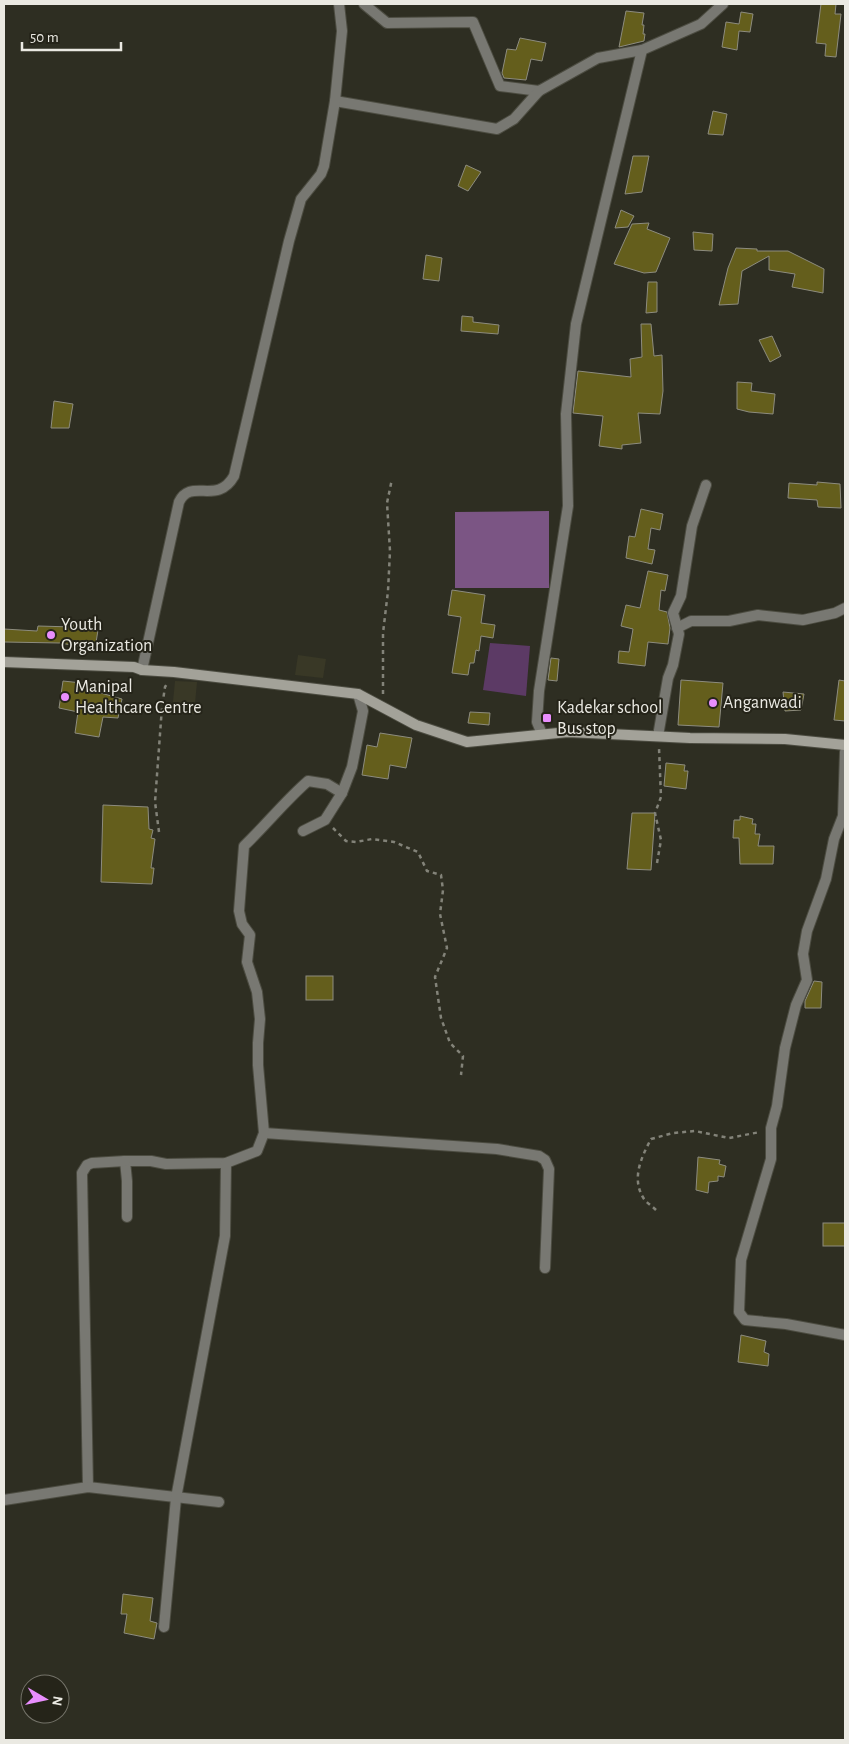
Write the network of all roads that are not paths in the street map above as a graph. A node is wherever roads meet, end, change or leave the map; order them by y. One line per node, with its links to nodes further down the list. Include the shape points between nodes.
1 (339, 4): 6 (street, via 342,31)
2 (364, 4): 5 (street, via 387,23 473,22 500,86)
3 (723, 4): 4 (street, via 701,24)
4 (642, 50): 5 (street, via 598,58); 13 (street, via 576,324 566,414 568,506 539,691 537,722)
5 (539, 91): 6 (street, via 514,119 497,128)
6 (335, 101): 11 (street, via 324,166 301,199 289,241 234,476 224,488 191,491 185,493 179,502)
7 (706, 485): 9 (street, via 692,526 681,596 673,613)
8 (845, 608): 9 (street, via 803,620 758,615 729,621 691,621)
9 (677, 628): 14 (street, via 677,648)
10 (4, 662): 11 (main road, via 134,667)
11 (142, 670): 12 (main road)
12 (358, 694): 13 (main road, via 416,725 467,742); 17 (street, via 363,711 352,767)
13 (542, 734): 14 (main road)
14 (658, 736): 15 (main road, via 785,739)
15 (845, 745)
16 (845, 752): 24 (street, via 843,816 807,932 803,954 807,980 796,1005 785,1048 771,1128 771,1159 741,1260 739,1312 745,1320)
17 (342, 793): 18 (street, via 325,820); 19 (street, via 328,784 308,781 244,846 239,911 242,924 250,935 247,962 257,992 260,1018 258,1065)
18 (304, 831)
19 (264, 1133): 21 (street, via 257,1152); 23 (street, via 497,1149 539,1156 550,1169)
20 (125, 1161): 21 (street); 22 (street); 25 (street, via 92,1163 82,1174)
21 (226, 1163): 26 (street, via 225,1236)
22 (127, 1217)
23 (546, 1268)
24 (845, 1335)
25 (88, 1487): 26 (street); 27 (street)
26 (176, 1498): 28 (street); 29 (street)
27 (4, 1500)
28 (219, 1502)
29 (164, 1627)

